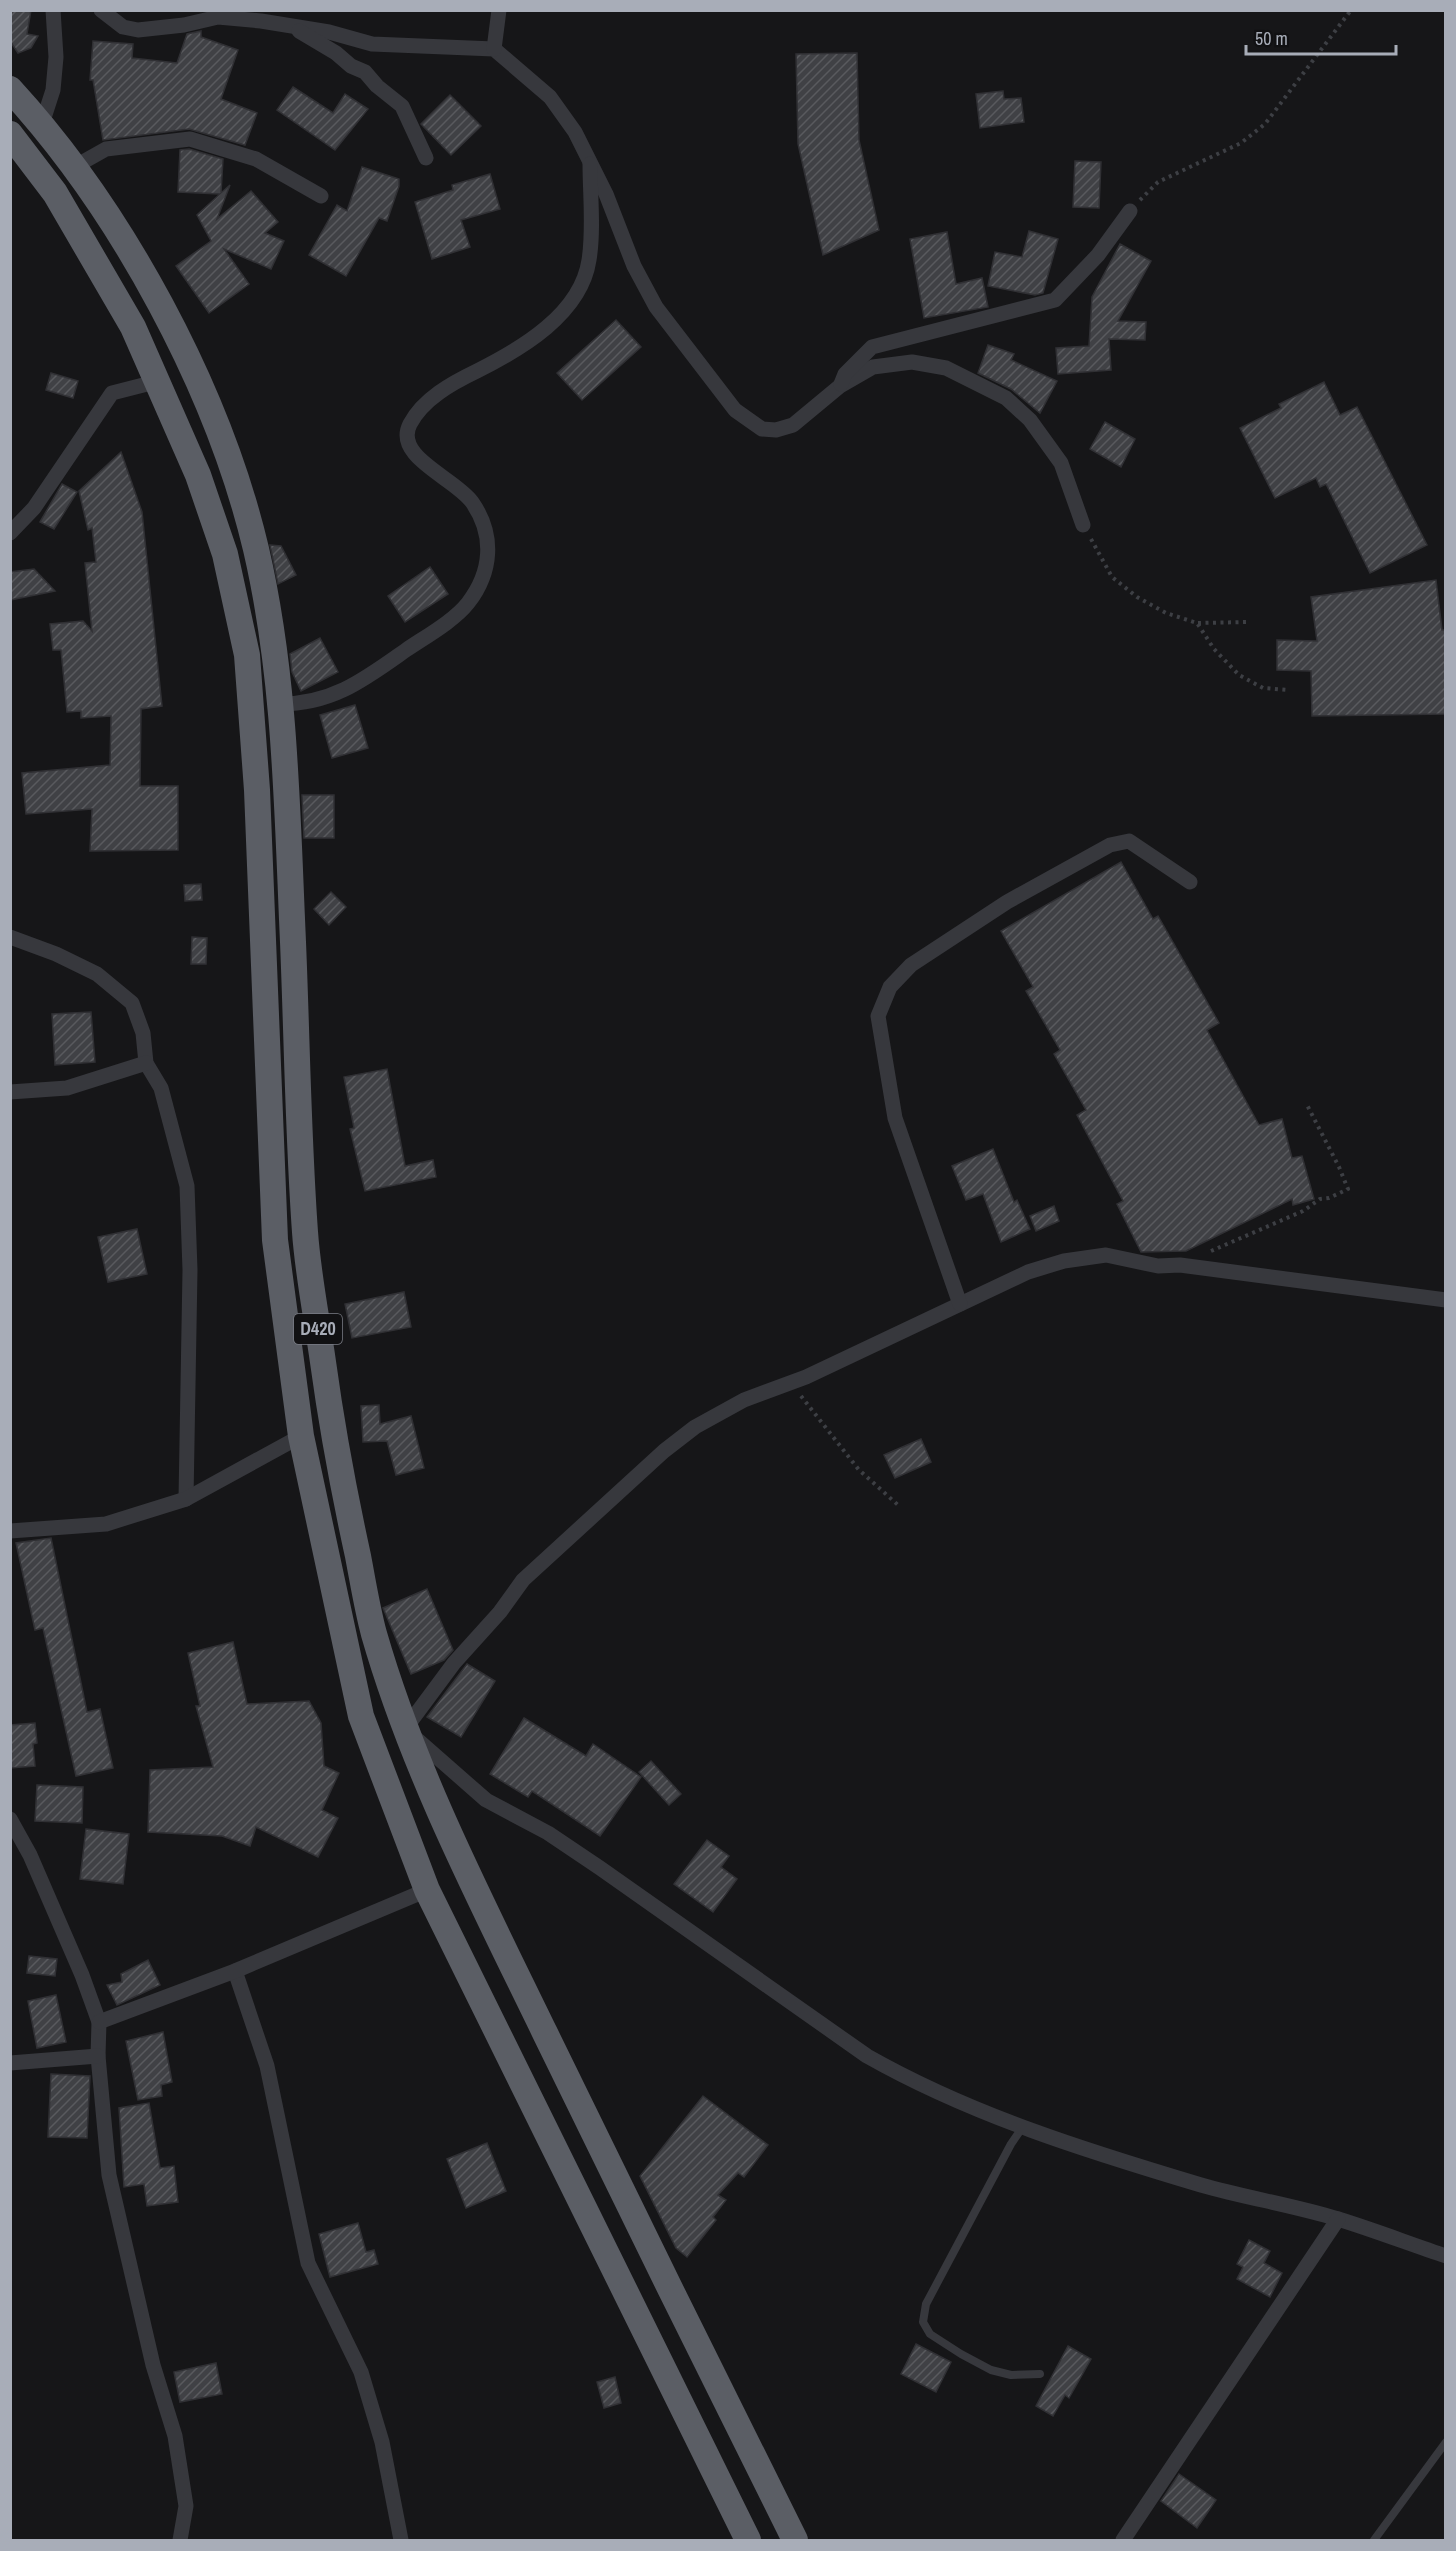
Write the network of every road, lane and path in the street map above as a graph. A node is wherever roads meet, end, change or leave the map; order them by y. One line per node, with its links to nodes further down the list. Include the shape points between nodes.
1 (53, 10): 8 (street, via 53,90)
2 (102, 10): 5 (street, via 123,27 138,30 218,17)
3 (499, 10): 6 (street)
4 (1351, 10): 14 (path, via 1265,124 1241,143 1158,182)
5 (292, 26): 6 (street, via 372,44); 10 (street, via 365,72 402,106)
6 (494, 49): 11 (street, via 550,97)
7 (10, 89): 8 (highway, D420)
8 (42, 124): 12 (highway, D420)
9 (10, 134): 15 (highway, D420, via 55,193 133,327)
10 (426, 158)
11 (590, 161): 16 (street, via 656,308 735,410 762,429 776,430 793,425); 22 (street, via 589,261 579,288 557,319 531,340 453,383 429,401 409,425 406,442 414,456 450,480 472,502 485,527 490,552 482,579 467,604 441,626 356,685 321,700)
12 (74, 167): 13 (street, via 106,149 190,139 256,159); 22 (highway, D420, via 165,312 233,465 275,648)
13 (321, 196)
14 (1130, 212): 16 (street, via 1098,255 1055,300 872,347 845,374)
15 (159, 381): 18 (street, via 112,393 34,508); 32 (highway, D420, via 225,554 247,655 257,790 275,1240)
16 (840, 386): 17 (street, via 873,367 912,362 946,368 1006,398 1030,420 1061,463)
17 (1083, 525): 20 (path, via 1112,577 1166,613)
18 (10, 532)
19 (1246, 622): 20 (path)
20 (1197, 623): 21 (path, via 1214,649 1239,675 1263,688)
21 (1288, 690)
22 (280, 704): 36 (highway, D420, via 306,1236 335,1450 373,1630)
23 (1190, 882): 30 (street, via 1129,841 1110,845 1007,902 912,965 890,987 878,1016 894,1118)
24 (10, 937): 25 (street, via 97,974 132,1003 143,1033)
25 (146, 1063): 26 (street, via 67,1088); 33 (street, via 161,1088 187,1186 190,1270)
26 (10, 1092)
27 (1306, 1103): 28 (path, via 1348,1190 1320,1199 1303,1211)
28 (1180, 1265): 29 (street); 30 (street, via 1158,1266 1106,1255 1064,1261 1029,1272)
29 (1446, 1300)
30 (960, 1304): 31 (street)
31 (790, 1383): 34 (path, via 859,1470); 36 (street, via 744,1400 696,1427 616,1494 523,1580)
32 (301, 1436): 33 (street); 38 (highway, D420, via 361,1716)
33 (186, 1499): 35 (street, via 106,1524)
34 (898, 1505)
35 (10, 1531)
36 (405, 1729): 43 (street, via 486,1800 548,1833 867,2056 970,2108); 51 (highway, D420, via 468,1873)
37 (10, 1819): 40 (street, via 30,1855)
38 (427, 1890): 39 (street); 50 (highway, D420)
39 (235, 1971): 40 (street); 49 (street, via 267,2066 308,2263 361,2372 382,2442)
40 (99, 2022): 41 (street)
41 (98, 2056): 42 (street); 48 (street, via 111,2185 153,2366 174,2436 186,2506)
42 (10, 2063)
43 (1022, 2128): 44 (street, via 1203,2185); 46 (lane, via 926,2304 923,2322 930,2334 991,2370 1011,2375)
44 (1338, 2219): 45 (street); 52 (street)
45 (1446, 2256)
46 (1040, 2374)
47 (1446, 2442): 53 (lane)
48 (180, 2541)
49 (401, 2541)
50 (748, 2541)
51 (795, 2541)
52 (1123, 2541)
53 (1374, 2541)

